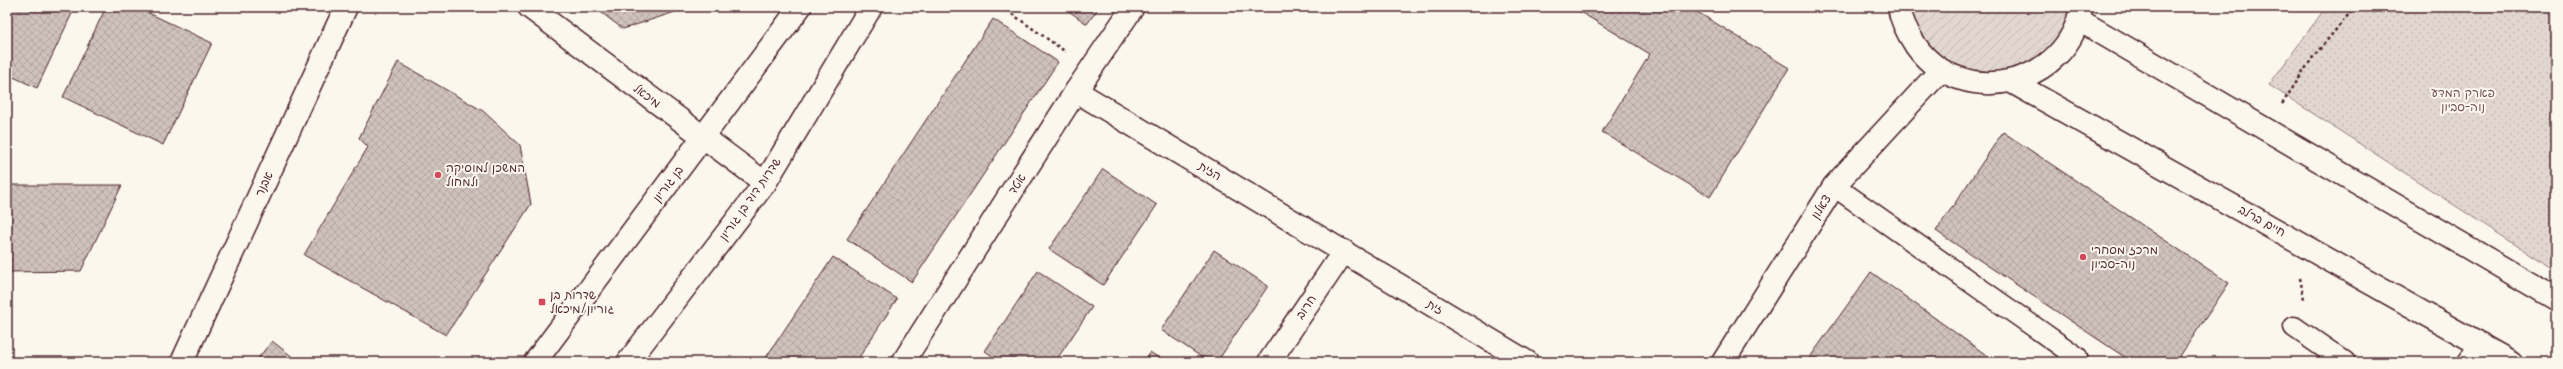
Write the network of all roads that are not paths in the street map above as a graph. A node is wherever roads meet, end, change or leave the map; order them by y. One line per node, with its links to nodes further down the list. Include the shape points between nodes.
1 (346, 7): 19 (street, אבנר)
2 (529, 7): 11 (street, מיכאל)
3 (800, 7): 11 (street, בן גוריון)
4 (871, 7): 12 (street, שדרות דוד בן גוריון)
5 (1132, 7): 10 (street, אטד)
6 (1899, 7): 8 (street, via 1908,34 1922,54)
7 (2080, 14): 9 (street, via 2064,48 2041,70); 15 (street, via 2266,128)
8 (1941, 70): 9 (street, via 1969,81 1987,84); 13 (street, צאלון)
9 (2012, 82): 17 (street, חיים ברלב)
10 (1076, 91): 14 (street, הזית); 22 (street, אטד)
11 (702, 138): 12 (street, מיכאל); 20 (street, בן גוריון)
12 (765, 183): 21 (street, שדרות דוד בן גוריון)
13 (1834, 186): 18 (lane); 25 (street, צאלון)
14 (1344, 251): 23 (street, חרוב); 24 (street, זית)
15 (2556, 299)
16 (2294, 327): 26 (lane)
17 (2480, 343): 27 (lane); 28 (street, חיים ברלב)
18 (2077, 357)
19 (182, 362)
20 (536, 362)
21 (628, 362)
22 (904, 362)
23 (1269, 362)
24 (1527, 362)
25 (1723, 362)
26 (2345, 362)
27 (2468, 362)
28 (2511, 362)

